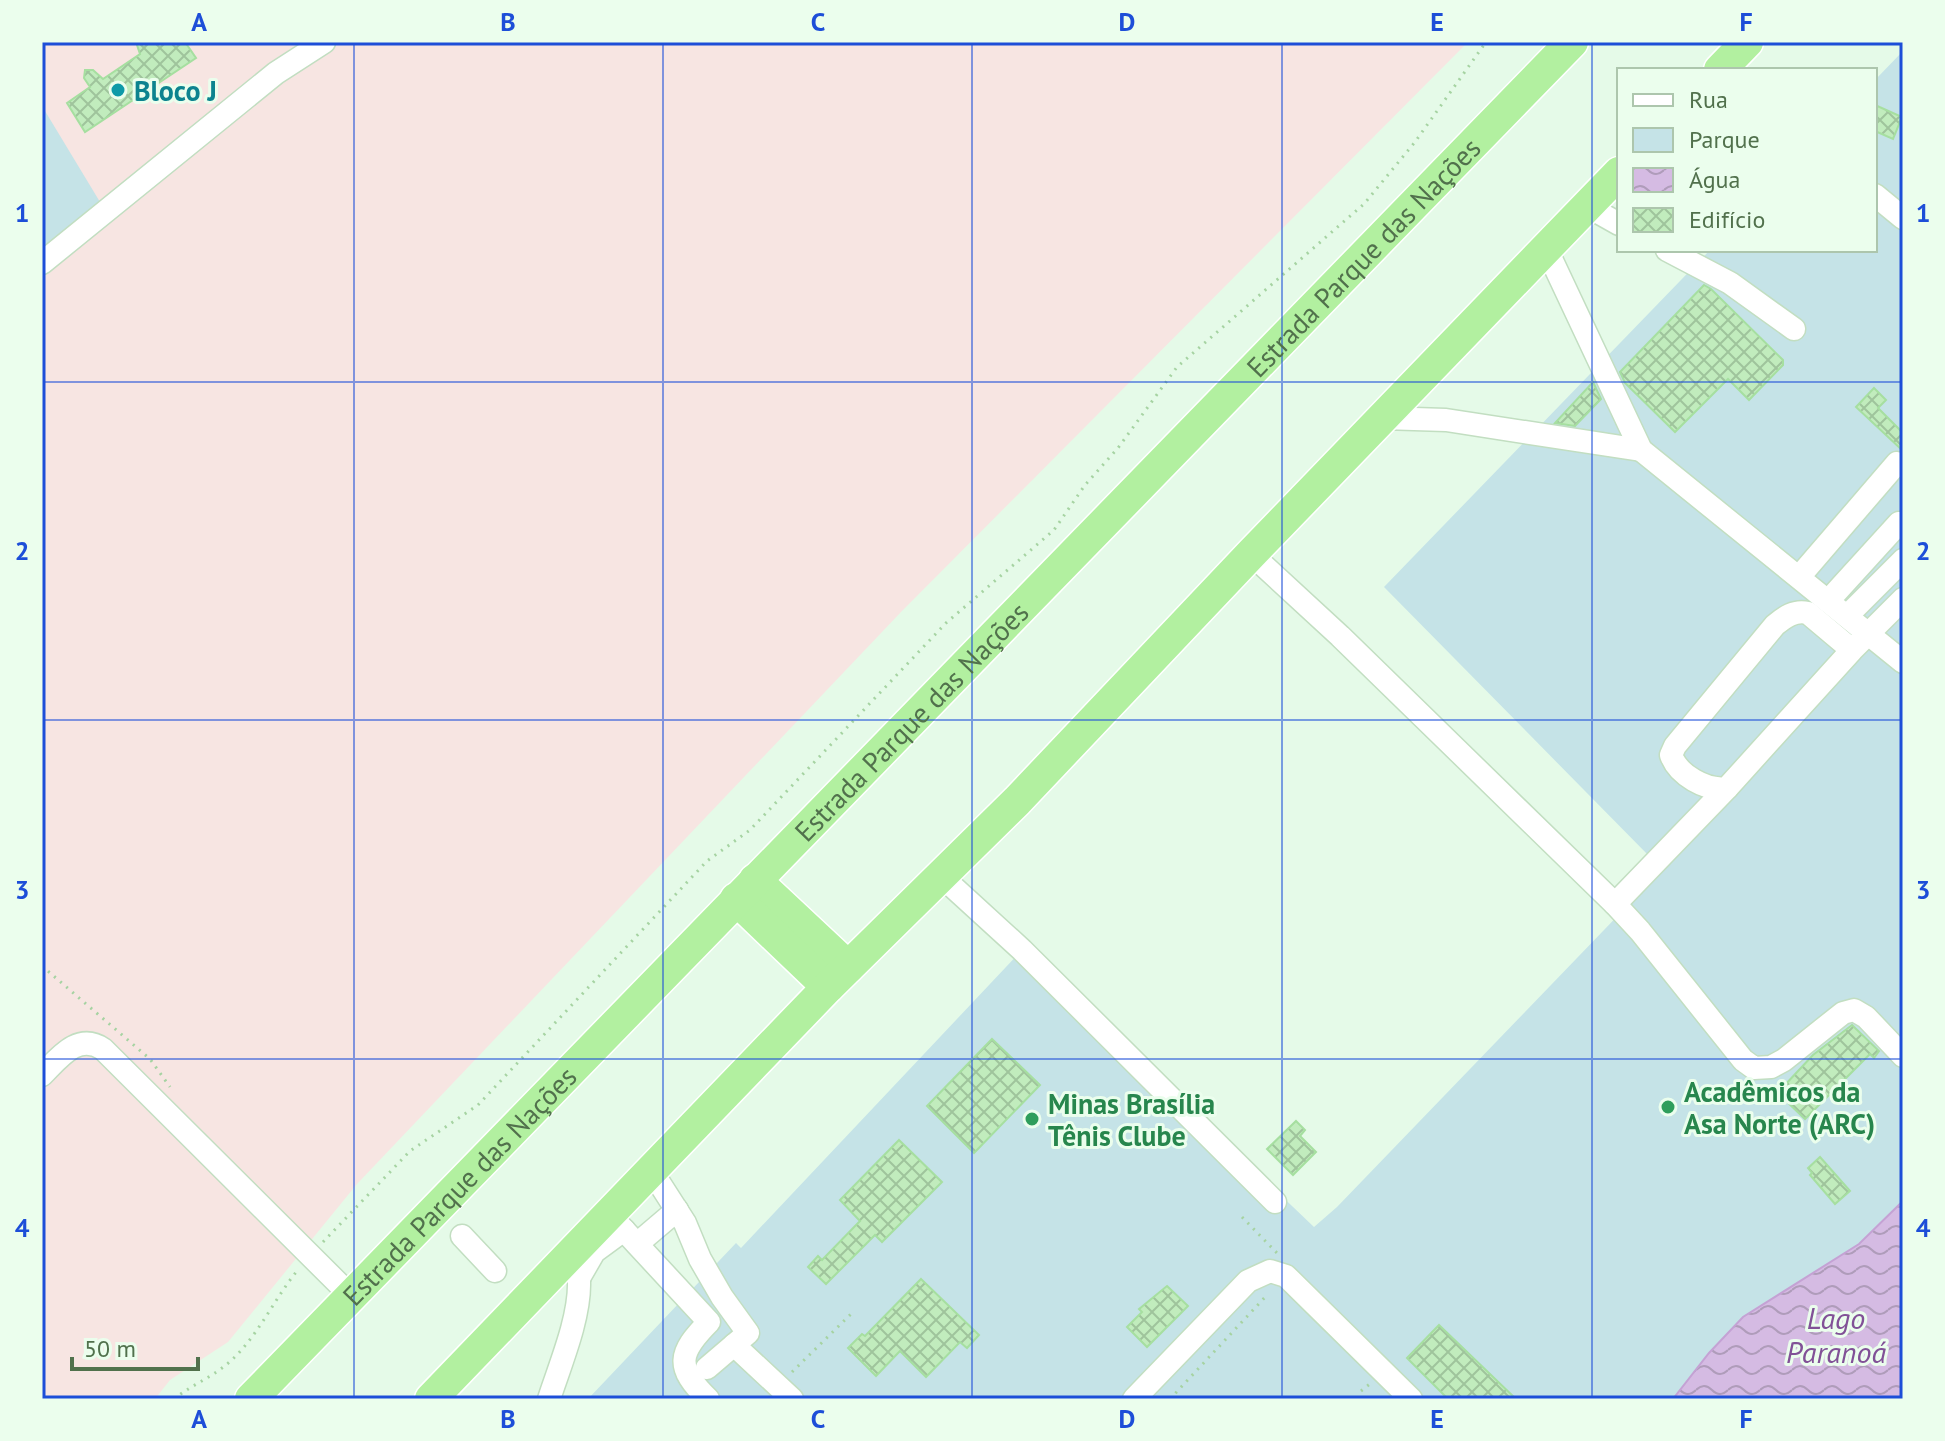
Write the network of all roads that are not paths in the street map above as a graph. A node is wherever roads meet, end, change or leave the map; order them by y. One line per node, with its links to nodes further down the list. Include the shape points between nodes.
1 (324, 42): 10 (street, via 276,73)
2 (1572, 42): 27 (highway, Estrada Parque das Nações)
3 (1617, 175): 5 (highway)
4 (1877, 197): 6 (street)
5 (1587, 206): 7 (street); 8 (highway)
6 (1903, 218)
7 (1617, 223)
8 (1546, 248): 12 (highway); 13 (street)
9 (1671, 252): 11 (street, via 1730,283)
10 (42, 263)
11 (1794, 329)
12 (1382, 418): 13 (street, via 1446,420); 16 (highway)
13 (1641, 450): 18 (street)
14 (1897, 463): 18 (street)
15 (1899, 523): 20 (street)
16 (1251, 554): 26 (highway); 28 (street)
17 (1903, 560): 21 (street)
18 (1799, 577): 20 (street)
19 (1903, 599): 22 (street)
20 (1828, 601): 21 (street)
21 (1847, 616): 22 (street)
22 (1868, 633): 23 (street); 24 (street)
23 (1852, 650): 25 (street); 25 (street, via 1808,613 1786,616 1775,625 1673,751 1675,766 1698,782)
24 (1903, 662)
25 (1727, 788): 28 (street)
26 (941, 876): 29 (highway); 33 (street)
27 (746, 889): 29 (highway); 39 (highway, Estrada Parque das Nações)
28 (1615, 904): 30 (street, via 1754,1068 1784,1060 1850,1010 1866,1017)
29 (838, 977): 32 (highway)
30 (1903, 1056)
31 (42, 1075): 39 (street, via 75,1045 95,1043)
32 (651, 1170): 34 (street); 35 (highway)
33 (1275, 1202)
34 (677, 1210): 35 (street); 40 (street, via 700,1259 748,1333)
35 (623, 1229): 37 (highway); 45 (street, via 709,1322 687,1344 684,1359 687,1375)
36 (462, 1236): 38 (street)
37 (576, 1265): 43 (highway); 44 (street, via 570,1330)
38 (495, 1271)
39 (350, 1295): 42 (highway, Estrada Parque das Nações)
40 (734, 1345): 41 (street); 46 (street)
41 (707, 1368)
42 (251, 1399)
43 (431, 1399)
44 (549, 1399)
45 (708, 1399)
46 (792, 1399)
47 (1134, 1399): 48 (street, via 1248,1281 1270,1271 1286,1276)
48 (1411, 1399)

